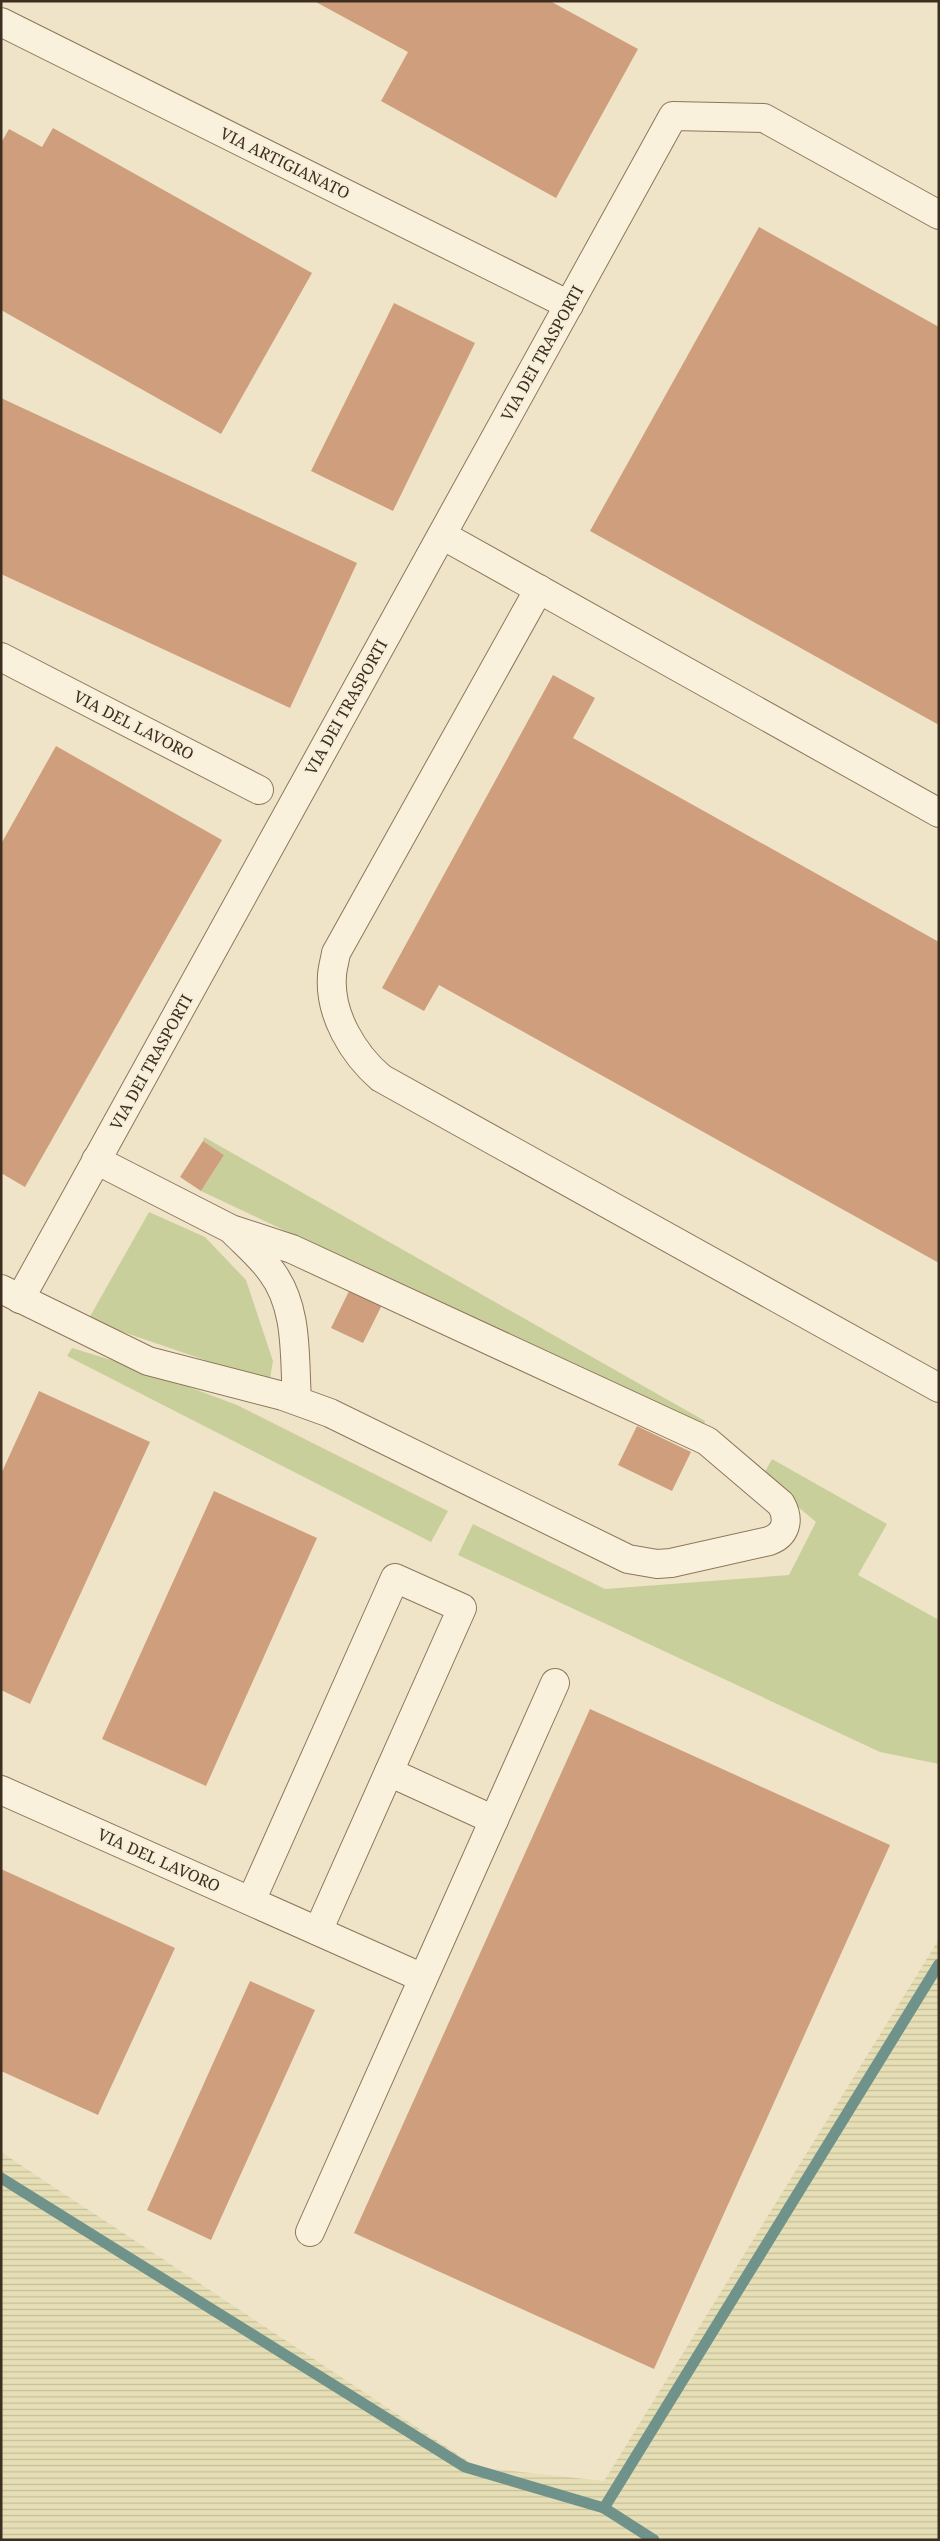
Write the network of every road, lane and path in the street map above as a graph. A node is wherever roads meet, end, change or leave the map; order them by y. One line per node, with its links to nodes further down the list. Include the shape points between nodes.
1 (1, 22): 3 (street, VIA ARTIGIANATO)
2 (939, 215): 3 (street, VIA DEI TRASPORTI, via 764,118 673,116)
3 (569, 304): 4 (street, VIA DEI TRASPORTI)
4 (442, 535): 5 (street); 9 (street, VIA DEI TRASPORTI)
5 (538, 589): 8 (street); 12 (street, via 336,953 332,976 334,1000 342,1024 365,1064 381,1078)
6 (4, 664): 7 (street, VIA DEL LAVORO)
7 (259, 790)
8 (939, 813)
9 (96, 1160): 10 (street); 11 (street, VIA DEI TRASPORTI)
10 (232, 1229): 13 (street, via 271,1271 285,1293 293,1327); 13 (street, via 292,1249 707,1441 781,1504 786,1512 786,1524 781,1534 769,1541 671,1563 638,1561 330,1413)
11 (10, 1294): 13 (street, via 148,1361)
12 (939, 1388)
13 (296, 1400)
14 (555, 1683): 17 (street)
15 (389, 1772): 17 (street); 18 (street, via 462,1608 396,1578); 19 (street)
16 (1, 1790): 18 (street, VIA DEL LAVORO)
17 (494, 1820): 20 (street)
18 (251, 1901): 19 (street, VIA DEL LAVORO)
19 (318, 1931): 20 (street, VIA DEL LAVORO)
20 (423, 1978): 21 (street)
21 (310, 2232)

